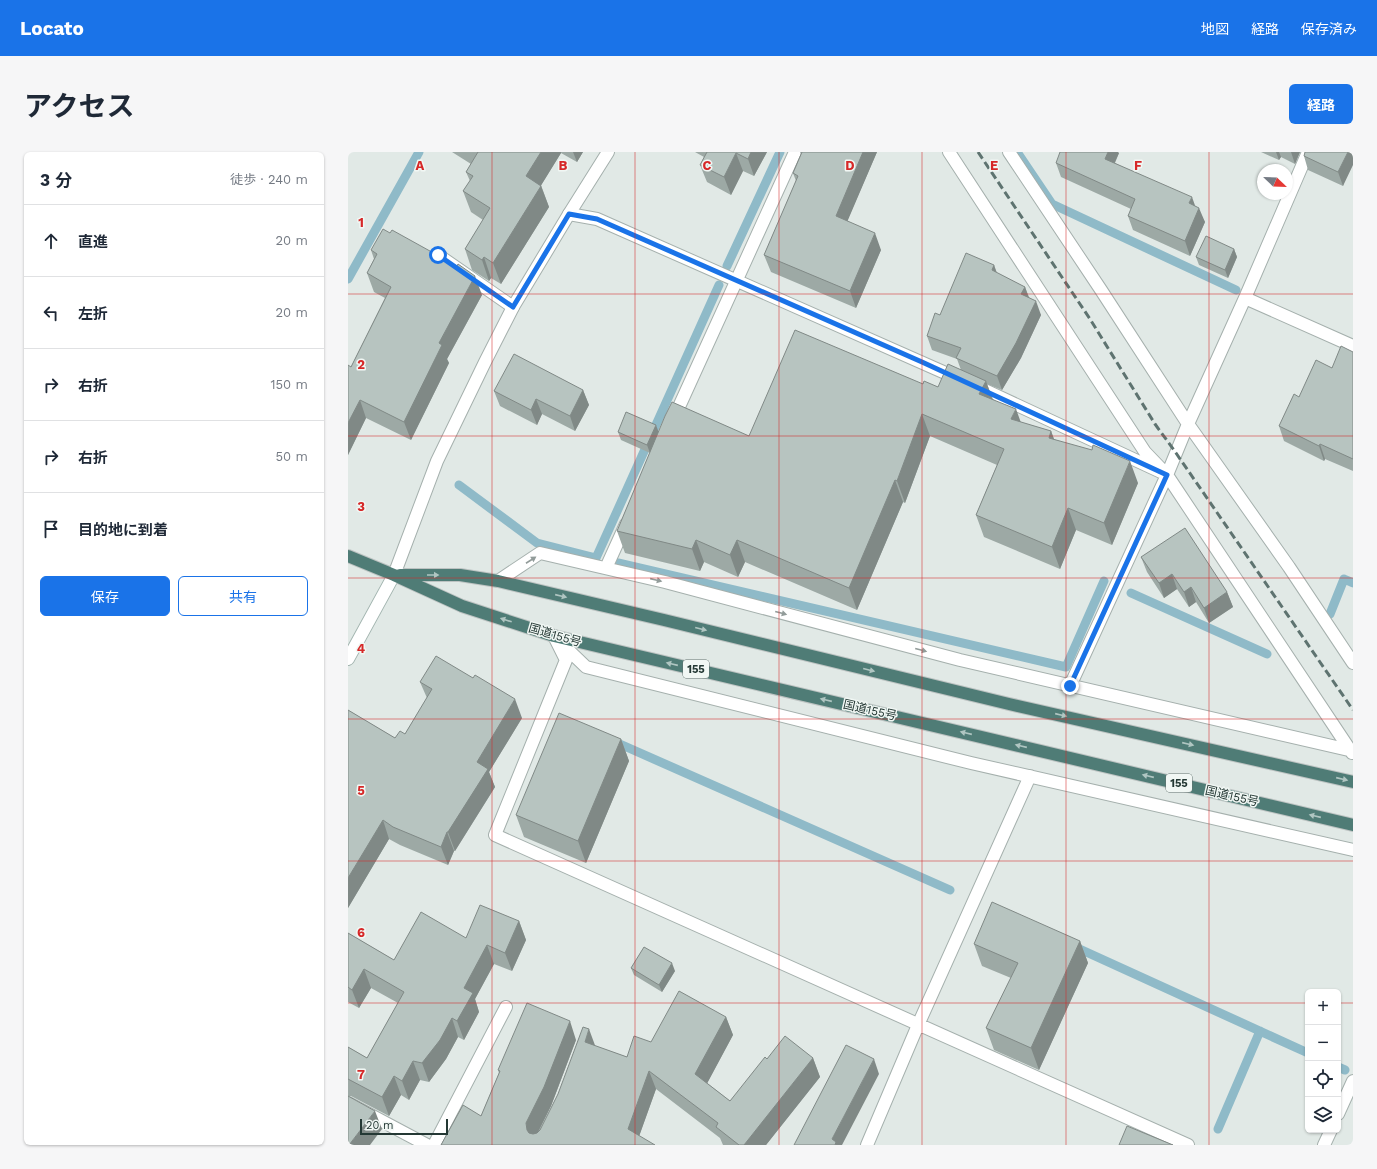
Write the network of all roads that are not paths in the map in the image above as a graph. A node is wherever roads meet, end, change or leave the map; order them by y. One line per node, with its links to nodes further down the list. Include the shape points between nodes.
1 (608, 152): 6 (street)
2 (795, 152): 8 (street)
3 (949, 152): 14 (street, via 1145,452)
4 (1009, 152): 12 (street)
5 (1308, 152): 9 (street)
6 (569, 214): 8 (street, via 597,219); 10 (street)
7 (438, 255): 10 (street)
8 (736, 281): 13 (street); 14 (street, via 922,362)
9 (1245, 298): 11 (street); 12 (street)
10 (513, 307): 18 (street, via 437,462)
11 (1353, 346)
12 (1188, 424): 14 (street); 22 (street)
13 (667, 432)
14 (1167, 475): 23 (street); 24 (street)
15 (632, 511): 17 (street)
16 (348, 556): 18 (highway, 国道155号 / 155)
17 (606, 568): 19 (street, one-way to 17, via 540,553); 23 (street, one-way to 23)
18 (394, 575): 19 (highway, 国道155号 / 155, one-way to 19, via 460,575); 20 (highway, 国道155号 / 155, one-way to 18, via 462,606); 21 (street)
19 (498, 581): 26 (highway, 国道155号 / 155, one-way to 26, via 1009,704)
20 (554, 636): 25 (street, via 586,667 964,762); 27 (highway, 国道155号 / 155, one-way to 20); 30 (street, via 566,660 495,835)
21 (348, 659)
22 (1353, 663)
23 (1070, 686): 24 (street)
24 (1352, 752)
25 (1030, 776): 28 (street); 30 (street)
26 (1353, 782)
27 (1353, 825)
28 (1353, 850)
29 (506, 1007): 36 (street)
30 (918, 1025): 37 (street); 38 (street)
31 (1353, 1080): 33 (street)
32 (348, 1103): 35 (street)
33 (1341, 1107)
34 (1330, 1133): 39 (street)
35 (427, 1145)
36 (434, 1145)
37 (867, 1145)
38 (1188, 1145)
39 (1324, 1145)

